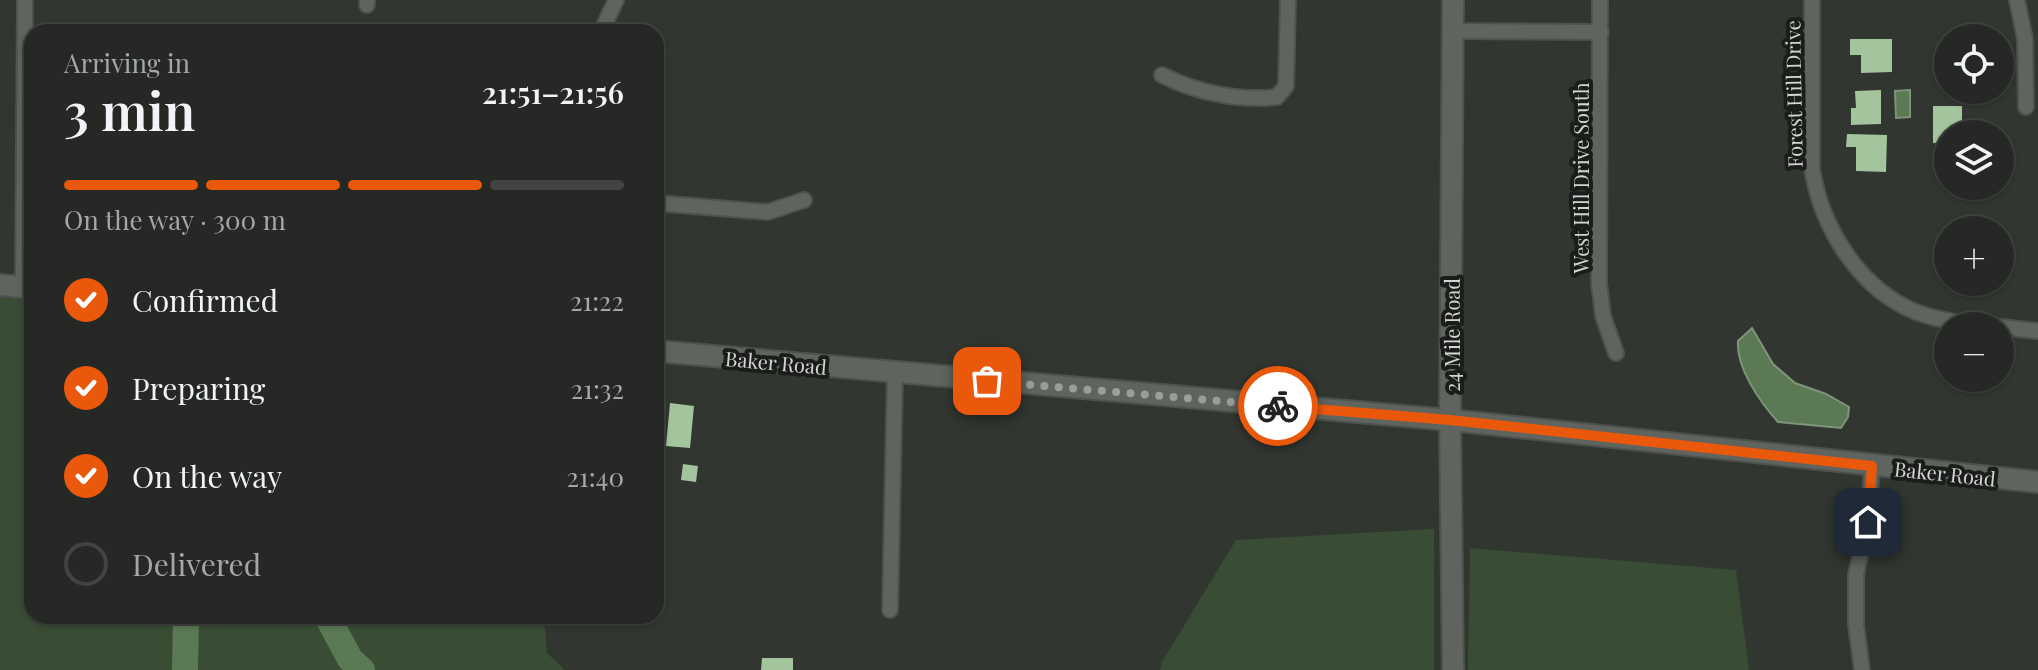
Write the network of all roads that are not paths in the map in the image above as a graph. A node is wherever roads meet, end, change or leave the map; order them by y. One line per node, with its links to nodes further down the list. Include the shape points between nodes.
1 (25, 0): 8 (street)
2 (616, 0): 9 (street)
3 (1288, 0): 12 (street, via 1286,86 1277,97 1251,100 1190,89)
4 (1453, 0): 10 (street, 24 Mile Road)
5 (1600, 0): 11 (street, West Hill Drive South)
6 (1812, 0): 18 (street, Forest Hill Drive, via 1812,168 1817,194 1836,238 1868,280 1900,303)
7 (2017, 0): 13 (street, via 2025,39)
8 (26, 24)
9 (605, 24)
10 (1453, 31): 11 (street); 24 (street, 24 Mile Road)
11 (1601, 32): 22 (street, West Hill Drive South, via 1599,283)
12 (1162, 75)
13 (2026, 107)
14 (804, 200): 15 (street, via 768,212)
15 (664, 204)
16 (0, 285): 17 (street)
17 (24, 288)
18 (1934, 317)
19 (2014, 328): 20 (street)
20 (2038, 331)
21 (664, 352): 23 (street, Baker Road)
22 (1616, 353)
23 (895, 373): 24 (street, Baker Road); 27 (street)
24 (1450, 420): 25 (street, Baker Road); 28 (street, 24 Mile Road)
25 (1872, 466): 26 (street, Baker Road); 29 (street, via 1868,522 1856,574)
26 (2038, 482)
27 (890, 610)
28 (1453, 663)
29 (1862, 670)

